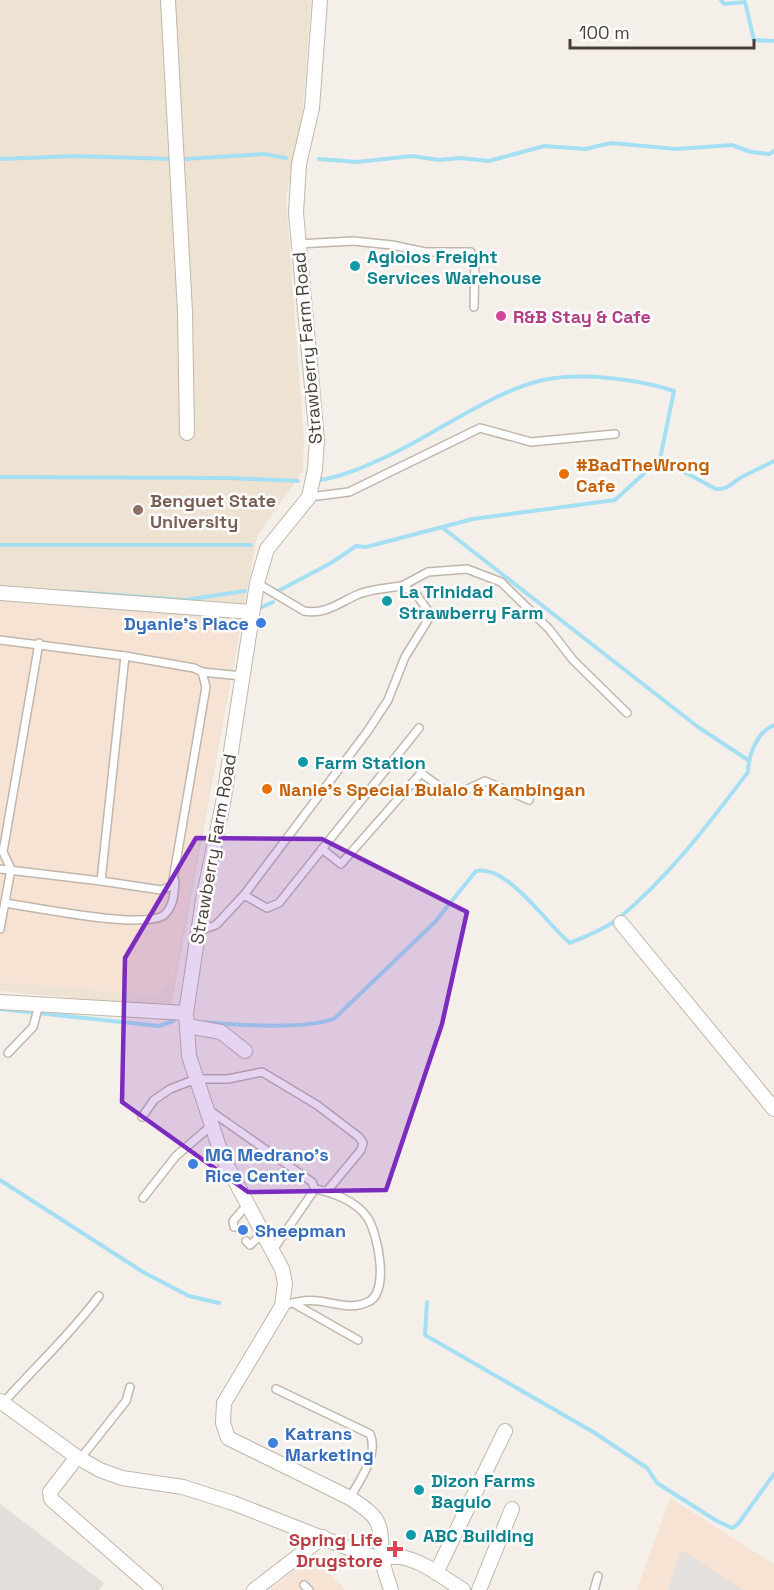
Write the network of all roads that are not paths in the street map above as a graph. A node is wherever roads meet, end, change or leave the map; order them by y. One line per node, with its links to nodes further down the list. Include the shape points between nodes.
1 (168, 0): 5 (street, via 185,312)
2 (320, 0): 3 (street, Strawberry Farm Road, via 312,108 296,190)
3 (298, 244): 4 (lane, via 353,241 424,252 471,252 475,260); 7 (street, Strawberry Farm Road, via 317,440)
4 (474, 307)
5 (187, 433)
6 (615, 434): 7 (lane, via 531,442 480,428 349,492)
7 (309, 497): 8 (street, Strawberry Farm Road, via 267,549)
8 (257, 583): 9 (lane, via 312,612 361,593); 11 (street, Strawberry Farm Road)
9 (402, 586): 17 (lane, via 428,572 467,569 501,582); 26 (lane, via 416,594 431,615 405,657 388,700)
10 (0, 593): 11 (street)
11 (251, 612): 16 (street, Strawberry Farm Road)
12 (0, 640): 13 (lane)
13 (39, 644): 14 (lane); 21 (lane)
14 (125, 656): 15 (lane); 25 (lane)
15 (202, 672): 16 (lane); 24 (lane, via 206,687)
16 (242, 676): 30 (street, Strawberry Farm Road)
17 (627, 713)
18 (419, 728): 20 (lane)
19 (529, 800): 20 (lane, via 485,781 460,793 448,793 421,773 341,864)
20 (322, 849): 26 (lane, via 279,903 263,907)
21 (1, 853): 23 (lane)
22 (0, 869): 23 (lane)
23 (11, 869): 25 (lane); 27 (lane)
24 (176, 878): 25 (lane, via 172,886 161,890); 27 (lane, via 172,904 163,915 148,921)
25 (101, 881)
26 (244, 895): 30 (lane, via 216,925)
27 (5, 903): 29 (lane)
28 (621, 923): 38 (street)
29 (0, 929)
30 (198, 931): 33 (street, Strawberry Farm Road)
31 (0, 1002): 32 (street)
32 (38, 1011): 33 (street); 35 (lane, via 33,1027)
33 (187, 1019): 34 (street, via 221,1032); 36 (street, Strawberry Farm Road, via 189,1056)
34 (245, 1051)
35 (8, 1053)
36 (196, 1078): 37 (street, Strawberry Farm Road); 39 (lane, via 154,1100); 42 (lane, via 228,1079 262,1072 317,1105 359,1137 363,1143 361,1150)
37 (207, 1109): 40 (street, Strawberry Farm Road); 41 (lane, via 312,1182)
38 (774, 1109)
39 (142, 1118)
40 (212, 1125): 43 (lane, via 177,1156); 44 (street, Strawberry Farm Road, via 222,1156)
41 (315, 1190): 42 (lane); 48 (lane)
42 (327, 1191): 50 (lane, via 368,1218 378,1246 377,1292 369,1302 350,1306 318,1301)
43 (143, 1198)
44 (247, 1205): 45 (lane, via 233,1221); 46 (street, Strawberry Farm Road)
45 (234, 1227)
46 (263, 1233): 47 (lane, via 250,1245); 48 (street, Strawberry Farm Road)
47 (246, 1241)
48 (273, 1250): 50 (street, Strawberry Farm Road)
49 (99, 1296): 54 (lane, via 73,1331)
50 (288, 1304): 51 (lane); 57 (street, Strawberry Farm Road, via 231,1389 224,1403 223,1423 228,1438)
51 (358, 1340)
52 (130, 1386): 56 (lane, via 126,1401)
53 (276, 1389): 57 (lane, via 370,1434 373,1454)
54 (2, 1402): 56 (street)
55 (505, 1431): 61 (street)
56 (79, 1458): 59 (street, via 122,1478 183,1487); 63 (street, via 50,1492 51,1499)
57 (350, 1498): 60 (street, Strawberry Farm Road, via 368,1510 381,1527)
58 (512, 1509): 67 (street)
59 (323, 1537): 60 (street); 64 (street)
60 (382, 1559): 61 (street, via 398,1556); 65 (street, Strawberry Farm Road)
61 (436, 1573): 66 (street)
62 (598, 1576): 68 (lane)
63 (155, 1590)
64 (254, 1590)
65 (391, 1590)
66 (463, 1590)
67 (479, 1590)
68 (594, 1590)

